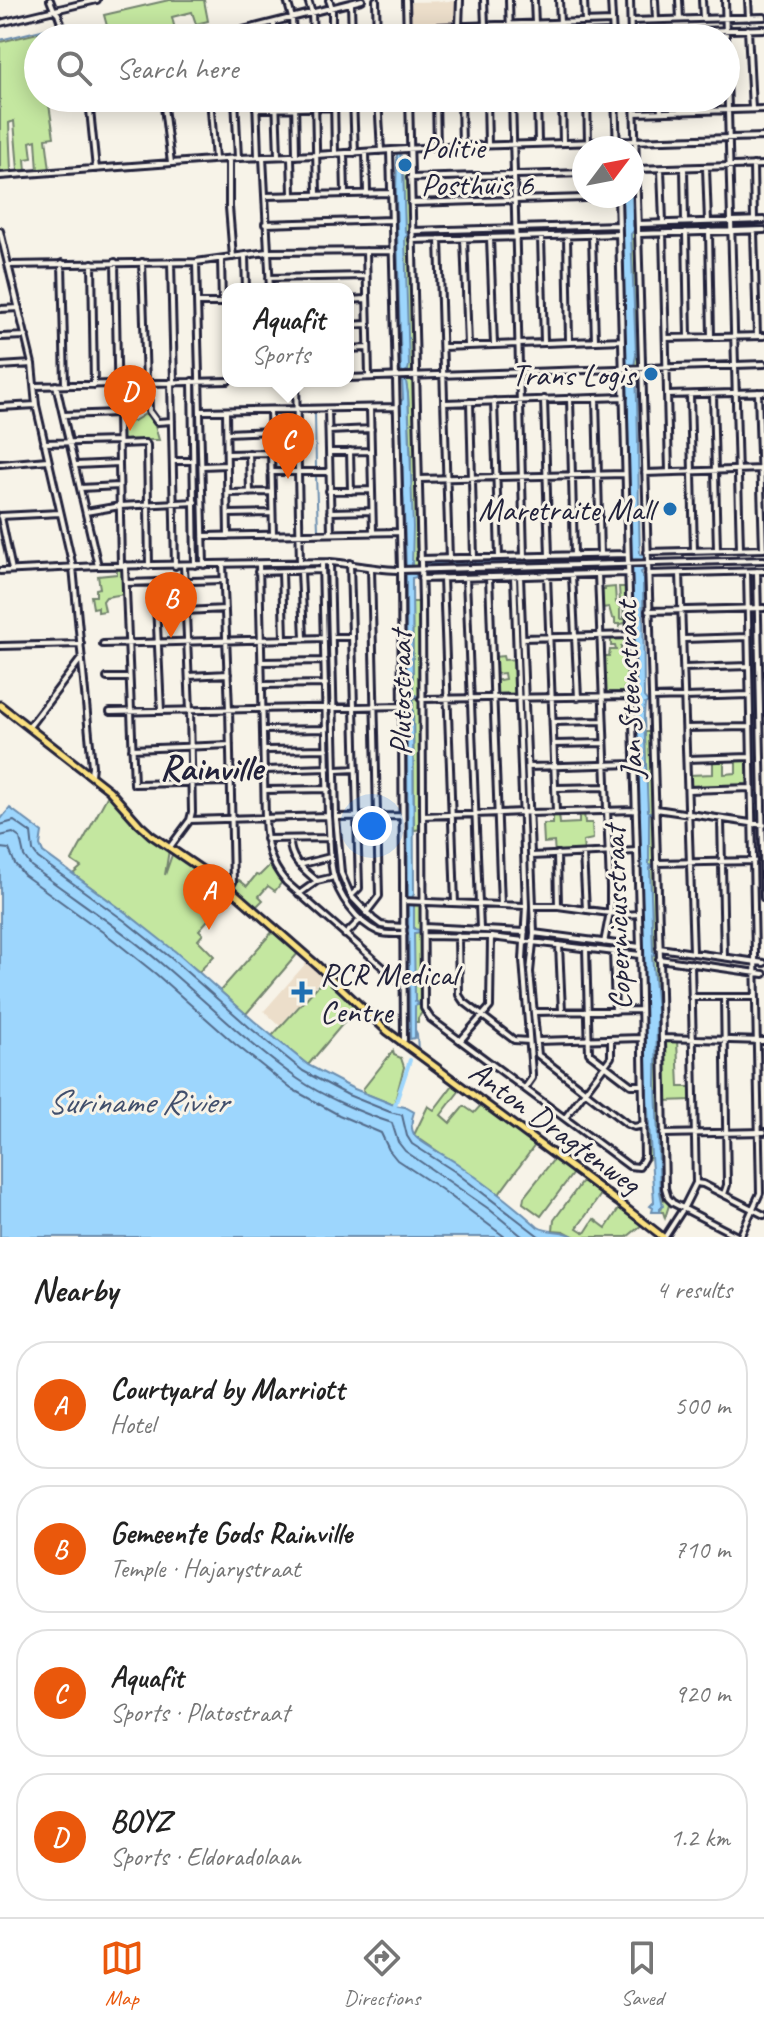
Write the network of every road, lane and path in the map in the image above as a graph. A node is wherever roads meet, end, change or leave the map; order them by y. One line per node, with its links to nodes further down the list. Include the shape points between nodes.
1 (50, 0): 24 (street)
2 (97, 0): 24 (street)
3 (287, 0): 27 (street)
4 (308, 0): 25 (street)
5 (329, 0): 23 (street)
6 (362, 0): 22 (street)
7 (376, 0): 45 (street)
8 (406, 0): 46 (street)
9 (460, 0): 47 (street)
10 (484, 0): 48 (street)
11 (509, 0): 49 (street)
12 (534, 0): 50 (street)
13 (559, 0): 38 (street)
14 (584, 0): 35 (street)
15 (611, 0): 33 (street)
16 (630, 0): 34 (street)
17 (655, 0): 32 (street)
18 (679, 0): 30 (street)
19 (702, 0): 31 (street)
20 (725, 0): 28 (street)
21 (748, 0): 29 (street)
22 (351, 3): 23 (street); 44 (street)
23 (332, 8): 25 (street); 43 (street)
24 (54, 10): 36 (street); 39 (street)
25 (312, 13): 27 (street); 42 (street)
26 (764, 17): 29 (street)
27 (292, 18): 37 (street); 41 (street)
28 (726, 18): 29 (street); 31 (street); 51 (street)
29 (749, 18)
30 (680, 19): 31 (street); 32 (street)
31 (703, 19)
32 (656, 20): 34 (street)
33 (612, 21): 35 (street)
34 (631, 21)
35 (585, 22): 38 (street)
36 (0, 23)
37 (274, 23): 40 (street)
38 (560, 23): 50 (street)
39 (61, 24)
40 (269, 24)
41 (292, 24)
42 (312, 24)
43 (332, 24)
44 (352, 24)
45 (377, 24)
46 (407, 24)
47 (459, 24)
48 (485, 24)
49 (510, 24)
50 (535, 24)
51 (726, 24)
52 (740, 29): 53 (street)
53 (748, 29): 54 (street); 56 (street)
54 (764, 29)
55 (740, 109): 56 (street)
56 (752, 109): 57 (street)
57 (764, 109)
58 (89, 112): 115 (street)
59 (165, 112): 109 (street)
60 (211, 112): 108 (street)
61 (236, 112): 106 (street)
62 (256, 112): 105 (street)
63 (276, 112): 103 (street)
64 (295, 112): 104 (street)
65 (315, 112): 102 (street)
66 (334, 112): 100 (street)
67 (354, 112): 99 (street)
68 (379, 112): 96 (street)
69 (409, 112): 95 (street, Plutostraat)
70 (436, 112): 93 (street)
71 (461, 112): 94 (street)
72 (487, 112): 92 (street)
73 (512, 112): 91 (street)
74 (537, 112): 88 (street)
75 (562, 112): 89 (street)
76 (587, 112): 82 (street)
77 (615, 112): 83 (street)
78 (661, 112): 79 (street); 81 (street)
79 (683, 112)
80 (728, 112): 86 (street)
81 (635, 113): 84 (street, Jan Steenstraat)
82 (588, 136)
83 (616, 136)
84 (635, 136)
85 (764, 137): 86 (street)
86 (729, 138): 87 (street); 112 (street)
87 (644, 141)
88 (538, 143): 89 (street); 91 (street)
89 (563, 143): 90 (street)
90 (572, 143)
91 (513, 144): 92 (street); 119 (street)
92 (488, 145): 94 (street)
93 (437, 147): 94 (street); 95 (street)
94 (462, 147)
95 (410, 149): 97 (street); 121 (street, Plutostraat)
96 (381, 151): 97 (street); 98 (street)
97 (392, 151): 124 (street)
98 (366, 152): 99 (street); 123 (street)
99 (355, 153): 101 (street)
100 (335, 154): 101 (street); 102 (street)
101 (344, 154): 122 (street)
102 (316, 155): 104 (street); 125 (street)
103 (278, 156): 104 (street); 105 (street)
104 (294, 156): 126 (street)
105 (260, 157): 106 (street); 127 (street)
106 (238, 158): 107 (street)
107 (229, 159): 108 (street); 166 (street)
108 (215, 160): 109 (street)
109 (171, 163): 115 (street)
110 (753, 165): 111 (street); 112 (street); 136 (street)
111 (764, 165)
112 (730, 166): 113 (street); 135 (street)
113 (706, 167): 114 (street); 137 (street)
114 (684, 168): 117 (street); 139 (street)
115 (96, 169): 120 (street)
116 (644, 169): 117 (street)
117 (661, 169): 138 (street)
118 (572, 173): 119 (street)
119 (514, 174): 121 (street); 129 (street)
120 (0, 176)
121 (410, 178): 130 (street, Plutostraat)
122 (345, 193): 123 (street); 125 (street)
123 (367, 193): 124 (street)
124 (391, 193): 133 (street)
125 (317, 194): 126 (street)
126 (292, 195): 127 (street)
127 (264, 196): 140 (street)
128 (572, 198): 129 (street)
129 (515, 200): 130 (street); 143 (street)
130 (411, 203): 146 (street, Plutostraat)
131 (618, 208): 142 (street, Copernicusstraat)
132 (637, 208): 141 (street, Jan Steenstraat)
133 (392, 220): 140 (street); 163 (street)
134 (764, 220): 136 (street)
135 (731, 221): 136 (street); 137 (street); 148 (street)
136 (754, 221)
137 (708, 222): 139 (street)
138 (663, 223): 139 (street); 141 (street)
139 (685, 223)
140 (265, 224): 164 (street)
141 (638, 224): 152 (street, Jan Steenstraat)
142 (619, 225): 143 (street); 151 (street, Copernicusstraat)
143 (515, 227): 146 (street); 157 (street)
144 (754, 230): 145 (street); 148 (street); 189 (street)
145 (764, 230)
146 (412, 231): 161 (street, Plutostraat)
147 (709, 231): 148 (street); 149 (street); 193 (street)
148 (732, 231): 194 (street)
149 (686, 232): 150 (street); 192 (street)
150 (663, 233): 152 (street); 195 (street)
151 (619, 234): 154 (street); 196 (street, Copernicusstraat)
152 (639, 234): 212 (street, Jan Steenstraat)
153 (1, 235): 174 (street)
154 (592, 235): 156 (street); 197 (street)
155 (541, 236): 156 (street); 157 (street); 198 (street)
156 (567, 236): 199 (street)
157 (515, 237): 159 (street); 200 (street)
158 (464, 238): 159 (street); 160 (street); 201 (street)
159 (490, 238): 202 (street)
160 (439, 239): 161 (street); 203 (street)
161 (412, 240): 216 (street, Plutostraat)
162 (366, 251): 163 (street); 164 (street); 175 (street)
163 (392, 251): 215 (street)
164 (267, 252): 165 (street); 176 (street)
165 (245, 256): 166 (street); 178 (street)
166 (233, 257): 167 (street)
167 (221, 259): 171 (street); 177 (street)
168 (115, 262): 169 (street); 173 (street); 224 (street)
169 (142, 262): 170 (street); 223 (street)
170 (171, 262): 171 (street); 222 (street)
171 (196, 262): 182 (street)
172 (62, 263): 173 (street); 174 (street); 226 (street)
173 (92, 263): 227 (street)
174 (8, 265): 184 (street)
175 (366, 276): 176 (street); 180 (street)
176 (269, 278): 179 (street)
177 (223, 283)
178 (246, 283)
179 (269, 283)
180 (366, 299): 181 (street); 186 (street)
181 (354, 300)
182 (197, 303): 183 (street); 220 (street)
183 (222, 303)
184 (19, 308): 185 (street); 188 (street)
185 (0, 309)
186 (367, 324): 187 (street); 204 (street)
187 (354, 325)
188 (26, 336): 191 (street); 206 (street)
189 (757, 336): 190 (street); 194 (street)
190 (764, 336)
191 (0, 337)
192 (688, 337): 193 (street); 195 (street)
193 (711, 337): 194 (street)
194 (735, 337): 208 (street)
195 (666, 338): 210 (street)
196 (622, 340): 197 (street); 211 (street, Copernicusstraat)
197 (595, 341): 199 (street)
198 (544, 342): 199 (street); 200 (street)
199 (569, 342)
200 (519, 344): 202 (street); 213 (street)
201 (468, 345): 202 (street); 203 (street)
202 (494, 345)
203 (443, 347): 214 (street)
204 (367, 348): 205 (street); 217 (street)
205 (354, 349)
206 (32, 364): 209 (street); 228 (street)
207 (764, 364): 208 (street)
208 (735, 365): 210 (street); 231 (street)
209 (0, 366)
210 (667, 366): 212 (street); 233 (street)
211 (624, 368): 212 (street); 213 (street); 235 (street, Copernicusstraat)
212 (642, 368): 284 (street, Jan Steenstraat)
213 (519, 371): 214 (street); 238 (street)
214 (443, 375): 216 (street); 242 (street)
215 (397, 376): 216 (street); 217 (street); 245 (street)
216 (414, 376): 292 (street, Plutostraat)
217 (369, 377): 218 (street)
218 (354, 378)
219 (192, 381): 220 (street); 222 (street); 270 (street)
220 (200, 381): 221 (street); 250 (street)
221 (222, 381)
222 (172, 382): 223 (street); 254 (street)
223 (147, 383): 224 (street); 254 (street, via 150,413 158,422)
224 (117, 384): 227 (street); 252 (street)
225 (56, 385): 226 (street); 228 (street); 253 (street)
226 (65, 385): 227 (street)
227 (94, 385)
228 (35, 386): 243 (street)
229 (296, 387): 247 (street)
230 (761, 392): 231 (street); 276 (street)
231 (736, 393): 232 (street); 277 (street)
232 (713, 394): 234 (street); 278 (street)
233 (668, 395): 234 (street); 282 (street)
234 (690, 395): 283 (street)
235 (624, 397): 237 (street); 286 (street, Copernicusstraat)
236 (570, 398): 237 (street); 239 (street); 287 (street)
237 (596, 398): 285 (street)
238 (519, 399): 239 (street); 240 (street); 288 (street)
239 (544, 399): 289 (street)
240 (494, 401): 241 (street); 290 (street)
241 (470, 402): 242 (street); 291 (street)
242 (444, 403): 293 (street)
243 (36, 405): 244 (street); 260 (street)
244 (0, 407)
245 (396, 407): 246 (street); 314 (street)
246 (370, 408): 248 (street); 255 (street)
247 (296, 409): 248 (street); 249 (street); 280 (street)
248 (328, 409): 257 (street)
249 (270, 410): 251 (street); 256 (street)
250 (201, 411): 251 (street); 275 (street)
251 (226, 411): 258 (street)
252 (117, 413): 253 (street); 261 (street)
253 (64, 415): 259 (street)
254 (172, 421): 269 (street)
255 (371, 429): 257 (street); 263 (street)
256 (270, 431): 258 (street); 266 (street)
257 (328, 431): 264 (street)
258 (227, 433): 267 (street)
259 (70, 441): 260 (street); 261 (street); 273 (street)
260 (44, 443): 268 (street)
261 (118, 443): 271 (street); 304 (street, via 147,445)
262 (350, 451): 263 (street); 264 (street); 298 (street)
263 (371, 451): 296 (street)
264 (328, 452): 281 (street)
265 (249, 453): 266 (street); 267 (street); 301 (street)
266 (270, 453): 279 (street)
267 (227, 454): 274 (street)
268 (48, 460): 272 (street); 309 (street)
269 (174, 461): 270 (street); 303 (street)
270 (193, 461): 302 (street)
271 (119, 463): 273 (street); 294 (street)
272 (0, 464)
273 (76, 465): 295 (street)
274 (227, 465): 275 (street); 300 (street)
275 (201, 466): 318 (street)
276 (763, 469): 277 (street); 321 (street)
277 (738, 470): 278 (street); 320 (street)
278 (716, 471): 283 (street); 322 (street)
279 (271, 472): 280 (street); 299 (street)
280 (298, 472): 281 (street); 317 (street)
281 (328, 472): 297 (street)
282 (669, 472): 283 (street); 284 (street)
283 (692, 472): 323 (street)
284 (645, 473): 324 (street, Jan Steenstraat)
285 (598, 474): 286 (street); 287 (street); 327 (street)
286 (625, 474): 325 (street, Copernicusstraat)
287 (573, 475): 289 (street); 326 (street)
288 (522, 476): 289 (street); 290 (street); 330 (street)
289 (548, 476): 328 (street)
290 (497, 477): 291 (street); 329 (street)
291 (471, 478): 293 (street); 331 (street)
292 (419, 479): 293 (street); 332 (street, Plutostraat)
293 (446, 479): 333 (street)
294 (119, 486): 295 (street); 305 (street)
295 (80, 488): 307 (street)
296 (372, 490): 298 (street); 306 (street)
297 (329, 491): 298 (street); 308 (street)
298 (351, 491)
299 (271, 492): 301 (street); 310 (street)
300 (227, 493): 301 (street); 311 (street)
301 (250, 493)
302 (195, 502): 303 (street); 345 (street)
303 (175, 503): 304 (street); 349 (street)
304 (149, 504): 305 (street); 348 (street)
305 (120, 506): 307 (street); 343 (street)
306 (373, 511): 308 (street); 313 (street)
307 (85, 512): 347 (street)
308 (330, 512): 315 (street)
309 (60, 513): 312 (street); 350 (street)
310 (272, 513): 311 (street); 316 (street)
311 (228, 514): 319 (street)
312 (0, 516): 353 (street)
313 (373, 532): 314 (street); 315 (street)
314 (400, 532): 355 (street)
315 (331, 533): 317 (street)
316 (273, 534): 317 (street); 319 (street)
317 (299, 534): 337 (street)
318 (203, 536): 319 (street); 346 (street)
319 (228, 536)
320 (740, 549): 321 (street); 322 (street)
321 (764, 549)
322 (717, 550): 323 (street)
323 (694, 551): 324 (street)
324 (647, 552): 336 (street, Jan Steenstraat)
325 (627, 554): 327 (street); 340 (street, Copernicusstraat)
326 (574, 555): 327 (street); 328 (street)
327 (600, 555)
328 (549, 556): 330 (street)
329 (499, 557): 330 (street); 331 (street)
330 (524, 557)
331 (474, 558): 333 (street)
332 (420, 559): 333 (street); 352 (street, Plutostraat)
333 (449, 559)
334 (764, 560): 336 (street)
335 (330, 562): 338 (street); 339 (street); 387 (street)
336 (644, 562): 340 (street); 366 (street, Jan Steenstraat)
337 (300, 563): 338 (street); 342 (street)
338 (322, 563): 354 (street)
339 (350, 563): 351 (street); 388 (street)
340 (628, 563): 352 (street); 363 (street, Copernicusstraat)
341 (223, 564): 342 (street); 346 (street); 374 (street)
342 (259, 564): 360 (street)
343 (123, 565): 347 (street); 348 (street); 377 (street)
344 (184, 565): 345 (street); 349 (street); 376 (street)
345 (195, 565): 346 (street)
346 (204, 565)
347 (98, 566): 350 (street)
348 (149, 566): 349 (street)
349 (175, 566)
350 (73, 567): 353 (street); 402 (street)
351 (371, 568): 355 (street); 431 (street)
352 (419, 569): 355 (street); 373 (street, Plutostraat)
353 (12, 570): 356 (street)
354 (322, 570): 357 (street); 393 (street)
355 (403, 570): 432 (street)
356 (0, 571)
357 (301, 571): 361 (street); 392 (street)
358 (757, 571): 359 (street); 362 (street); 379 (street)
359 (764, 571)
360 (258, 572): 361 (street); 396 (street)
361 (282, 572): 397 (street)
362 (747, 572): 364 (street); 378 (street)
363 (628, 573): 365 (street); 385 (street, Copernicusstraat)
364 (680, 573): 366 (street); 382 (street)
365 (598, 574): 368 (street); 386 (street)
366 (648, 574): 384 (street, Jan Steenstraat)
367 (547, 575): 368 (street); 369 (street); 389 (street)
368 (572, 575): 390 (street)
369 (517, 576): 370 (street); 394 (street); 422 (street)
370 (489, 577): 372 (street); 429 (street)
371 (443, 578): 372 (street); 373 (street); 427 (street)
372 (466, 578): 428 (street)
373 (421, 579): 426 (street, Plutostraat)
374 (224, 580): 376 (street); 381 (street)
375 (155, 582): 376 (street); 377 (street); 400 (street)
376 (184, 582): 383 (street)
377 (125, 583): 401 (street)
378 (747, 608): 379 (street); 382 (street); 391 (street)
379 (757, 608): 380 (street); 417 (street)
380 (764, 608)
381 (225, 609): 383 (street); 395 (street)
382 (682, 609): 384 (street); 398 (street)
383 (185, 611): 399 (street)
384 (648, 611): 425 (street, Jan Steenstraat)
385 (631, 635): 386 (street); 418 (street, Copernicusstraat)
386 (601, 636): 390 (street); 420 (street)
387 (332, 637): 388 (street); 393 (street); 435 (street)
388 (353, 637): 436 (street)
389 (550, 637): 390 (street); 394 (street); 419 (street)
390 (575, 637): 424 (street)
391 (748, 637): 398 (street); 408 (street)
392 (304, 638): 393 (street); 397 (street)
393 (324, 638): 406 (street)
394 (523, 638): 423 (street)
395 (227, 639): 396 (street); 399 (street); 410 (street)
396 (260, 639): 397 (street); 407 (street)
397 (284, 639)
398 (684, 639): 409 (street)
399 (187, 641): 400 (street); 411 (street)
400 (158, 642): 401 (street); 438 (street)
401 (128, 643): 403 (street); 413 (street)
402 (81, 644): 404 (street); 405 (street)
403 (103, 644)
404 (0, 646)
405 (82, 658): 444 (street); 466 (street)
406 (325, 661): 407 (street); 414 (street)
407 (261, 662): 415 (street)
408 (749, 666): 409 (street); 416 (street)
409 (684, 668): 421 (street)
410 (228, 674): 411 (street); 437 (street)
411 (189, 676): 439 (street)
412 (107, 678): 413 (street)
413 (129, 678): 441 (street)
414 (326, 684): 415 (street); 434 (street)
415 (262, 685): 433 (street)
416 (749, 695): 421 (street); 445 (street)
417 (761, 695): 472 (street)
418 (633, 696): 420 (street); 458 (street, Copernicusstraat)
419 (552, 697): 423 (street); 424 (street); 443 (street)
420 (603, 697): 424 (street); 442 (street)
421 (685, 697): 425 (street); 446 (street)
422 (518, 698): 423 (street); 429 (street); 479 (street)
423 (526, 698): 461 (street)
424 (578, 698)
425 (652, 698): 476 (street, Jan Steenstraat)
426 (421, 699): 427 (street); 488 (street, Plutostraat)
427 (447, 699): 428 (street); 484 (street)
428 (470, 699): 429 (street); 481 (street)
429 (493, 699): 482 (street)
430 (0, 705): 444 (main road, Anton Dragtenweg)
431 (375, 706): 432 (street); 436 (street); 486 (street)
432 (402, 706): 487 (street)
433 (262, 708): 434 (street); 437 (street); 448 (street)
434 (327, 708): 435 (street); 447 (street)
435 (335, 708): 436 (street); 465 (street)
436 (354, 708): 463 (street)
437 (229, 709): 439 (street); 451 (street)
438 (161, 711): 439 (street); 441 (street)
439 (190, 711): 452 (street)
440 (110, 712): 441 (street)
441 (130, 712): 453 (street)
442 (604, 721): 443 (street); 449 (street)
443 (553, 722): 450 (street)
444 (29, 727): 466 (main road, Anton Dragtenweg)
445 (750, 727): 446 (street); 456 (street)
446 (686, 728): 457 (street)
447 (327, 729): 448 (street); 454 (street)
448 (263, 730): 455 (street)
449 (604, 743): 450 (street); 459 (street)
450 (554, 744): 460 (street)
451 (230, 745): 452 (street); 467 (street)
452 (191, 747): 453 (street); 468 (street)
453 (131, 749): 468 (street, via 134,784)
454 (327, 749): 455 (street); 462 (street)
455 (264, 750): 464 (street)
456 (750, 757): 457 (street); 471 (street)
457 (687, 759): 475 (street)
458 (635, 764): 459 (street); 478 (street, Copernicusstraat)
459 (606, 765): 460 (street); 469 (street)
460 (555, 766): 461 (street); 470 (street)
461 (528, 767): 479 (street)
462 (328, 768): 464 (street); 473 (street)
463 (356, 769): 465 (street); 490 (street)
464 (265, 770): 474 (street)
465 (336, 770): 489 (street)
466 (90, 774): 500 (main road, Anton Dragtenweg)
467 (230, 782): 468 (street); 491 (street)
468 (191, 784): 494 (street)
469 (606, 787): 470 (street); 477 (street)
470 (556, 788): 480 (street)
471 (751, 788): 475 (street); 495 (street)
472 (763, 788): 496 (street)
473 (329, 789): 474 (street); 485 (street)
474 (265, 790): 492 (street)
475 (688, 790): 483 (street)
476 (656, 809): 483 (street); 511 (street, Jan Steenstraat)
477 (607, 810): 478 (street); 480 (street); 502 (street)
478 (636, 810): 501 (street, Copernicusstraat)
479 (526, 812): 480 (street); 482 (street); 505 (street); 524 (street)
480 (556, 812)
481 (475, 813): 482 (street); 484 (street); 522 (street)
482 (498, 813): 523 (street)
483 (688, 813): 493 (street); 510 (street)
484 (452, 815): 488 (street); 521 (street)
485 (328, 816): 489 (street); 492 (street); 497 (street)
486 (377, 816): 487 (street); 490 (street); 529 (street, via 379,896)
487 (402, 816): 519 (street)
488 (423, 816): 520 (street, Plutostraat)
489 (336, 817): 490 (street); 517 (street, via 339,862)
490 (357, 817): 517 (street, via 359,888)
491 (232, 818): 492 (street); 494 (street); 515 (street)
492 (265, 818): 498 (street)
493 (721, 819): 495 (street); 508 (street)
494 (190, 820): 500 (street)
495 (753, 824): 496 (street); 509 (street)
496 (763, 825): 507 (street)
497 (330, 838): 499 (street); 506 (street)
498 (266, 839): 499 (street); 516 (street, via 277,873)
499 (290, 839): 512 (street)
500 (170, 847): 515 (main road, Anton Dragtenweg)
501 (637, 851): 502 (street); 530 (street, Copernicusstraat)
502 (608, 852): 504 (street); 528 (street)
503 (557, 854): 504 (street); 505 (street); 526 (street)
504 (583, 854): 527 (street)
505 (531, 856): 525 (street)
506 (330, 857): 512 (street); 513 (street)
507 (764, 860): 518 (street)
508 (722, 861): 509 (street); 510 (street); 552 (street)
509 (754, 861): 554 (street)
510 (690, 862): 511 (street); 550 (street)
511 (657, 863): 548 (street, Jan Steenstraat)
512 (299, 865): 514 (street)
513 (334, 877): 514 (street); 531 (street)
514 (317, 881): 516 (street)
515 (229, 888): 580 (main road, Anton Dragtenweg)
516 (299, 894): 538 (street)
517 (351, 896): 529 (street)
518 (764, 898)
519 (407, 901): 520 (street); 532 (street)
520 (424, 901): 521 (street); 533 (street, Plutostraat)
521 (455, 903): 522 (street)
522 (478, 904): 523 (street); 534 (street)
523 (501, 905): 524 (street)
524 (526, 906): 525 (street); 535 (street)
525 (533, 906): 526 (street); 536 (street)
526 (558, 906): 527 (street)
527 (586, 910): 528 (street)
528 (610, 912): 530 (street); 544 (street)
529 (366, 913): 531 (street); 532 (street, via 381,925)
530 (639, 914): 546 (street, Copernicusstraat)
531 (361, 919): 537 (street, via 378,932); 538 (street)
532 (404, 927): 537 (street)
533 (424, 927): 534 (street); 539 (street, Plutostraat)
534 (480, 929): 535 (street)
535 (526, 932): 536 (street); 542 (street)
536 (534, 933): 543 (street); 544 (street)
537 (404, 934): 559 (street)
538 (345, 935): 559 (street)
539 (424, 936): 540 (street); 572 (street, Plutostraat, via 424,1008)
540 (458, 936): 541 (street); 568 (street, via 459,995)
541 (491, 937): 542 (street); 568 (street, via 490,1005)
542 (525, 940): 543 (street); 577 (street)
543 (533, 941): 545 (street); 566 (street)
544 (604, 943): 546 (street)
545 (559, 945): 547 (street); 567 (street)
546 (640, 947): 551 (street, Copernicusstraat)
547 (586, 948): 549 (street); 564 (street)
548 (659, 948): 550 (street); 553 (street, Jan Steenstraat)
549 (613, 951): 551 (street); 565 (street)
550 (693, 952): 552 (street)
551 (640, 955): 563 (street, Copernicusstraat)
552 (724, 957): 554 (street)
553 (659, 959): 555 (street); 570 (street, Jan Steenstraat)
554 (755, 961): 556 (street); 557 (street)
555 (691, 963): 557 (street); 560 (street)
556 (764, 963)
557 (755, 972): 558 (street); 561 (street)
558 (764, 974)
559 (402, 984): 580 (street)
560 (691, 997): 562 (street); 571 (street)
561 (756, 997): 562 (street); 576 (street)
562 (724, 998): 575 (street)
563 (641, 1010): 565 (street); 569 (street, Copernicusstraat)
564 (588, 1011): 565 (street); 567 (street); 573 (street)
565 (615, 1011)
566 (534, 1012): 567 (street); 578 (street)
567 (562, 1012)
568 (482, 1015): 572 (street); 577 (street, via 514,1040)
569 (642, 1038): 574 (street); 582 (street, Copernicusstraat)
570 (662, 1038): 571 (street); 590 (street, Jan Steenstraat)
571 (692, 1039): 575 (street); 587 (street)
572 (460, 1040): 583 (street, Plutostraat)
573 (588, 1040): 574 (street); 578 (street); 581 (street, via 589,1053)
574 (611, 1040): 581 (street, via 612,1052)
575 (724, 1040): 576 (street); 588 (street)
576 (757, 1040): 579 (street); 589 (street)
577 (528, 1041): 578 (street); 583 (street, via 532,1078)
578 (537, 1041): 584 (street, via 541,1059)
579 (764, 1041)
580 (402, 1043): 597 (main road, Anton Dragtenweg)
581 (604, 1066): 582 (street, via 631,1085); 584 (street)
582 (643, 1085): 586 (street, Copernicusstraat)
583 (525, 1088): 585 (street, Plutostraat)
584 (585, 1092): 585 (street); 586 (street, via 627,1124)
585 (565, 1118): 591 (street, Plutostraat, via 629,1166 639,1167)
586 (644, 1125): 591 (street, Copernicusstraat)
587 (695, 1132): 588 (street); 590 (street); 592 (street)
588 (726, 1132): 589 (street); 593 (street)
589 (761, 1132): 595 (street, via 760,1195)
590 (663, 1134): 594 (street, Jan Steenstraat, via 665,1191)
591 (644, 1158)
592 (696, 1183): 593 (street); 594 (street)
593 (724, 1194): 595 (street)
594 (683, 1209): 597 (street); 598 (street)
595 (753, 1210): 596 (street); 598 (street)
596 (764, 1215)
597 (664, 1237)
598 (739, 1237)

